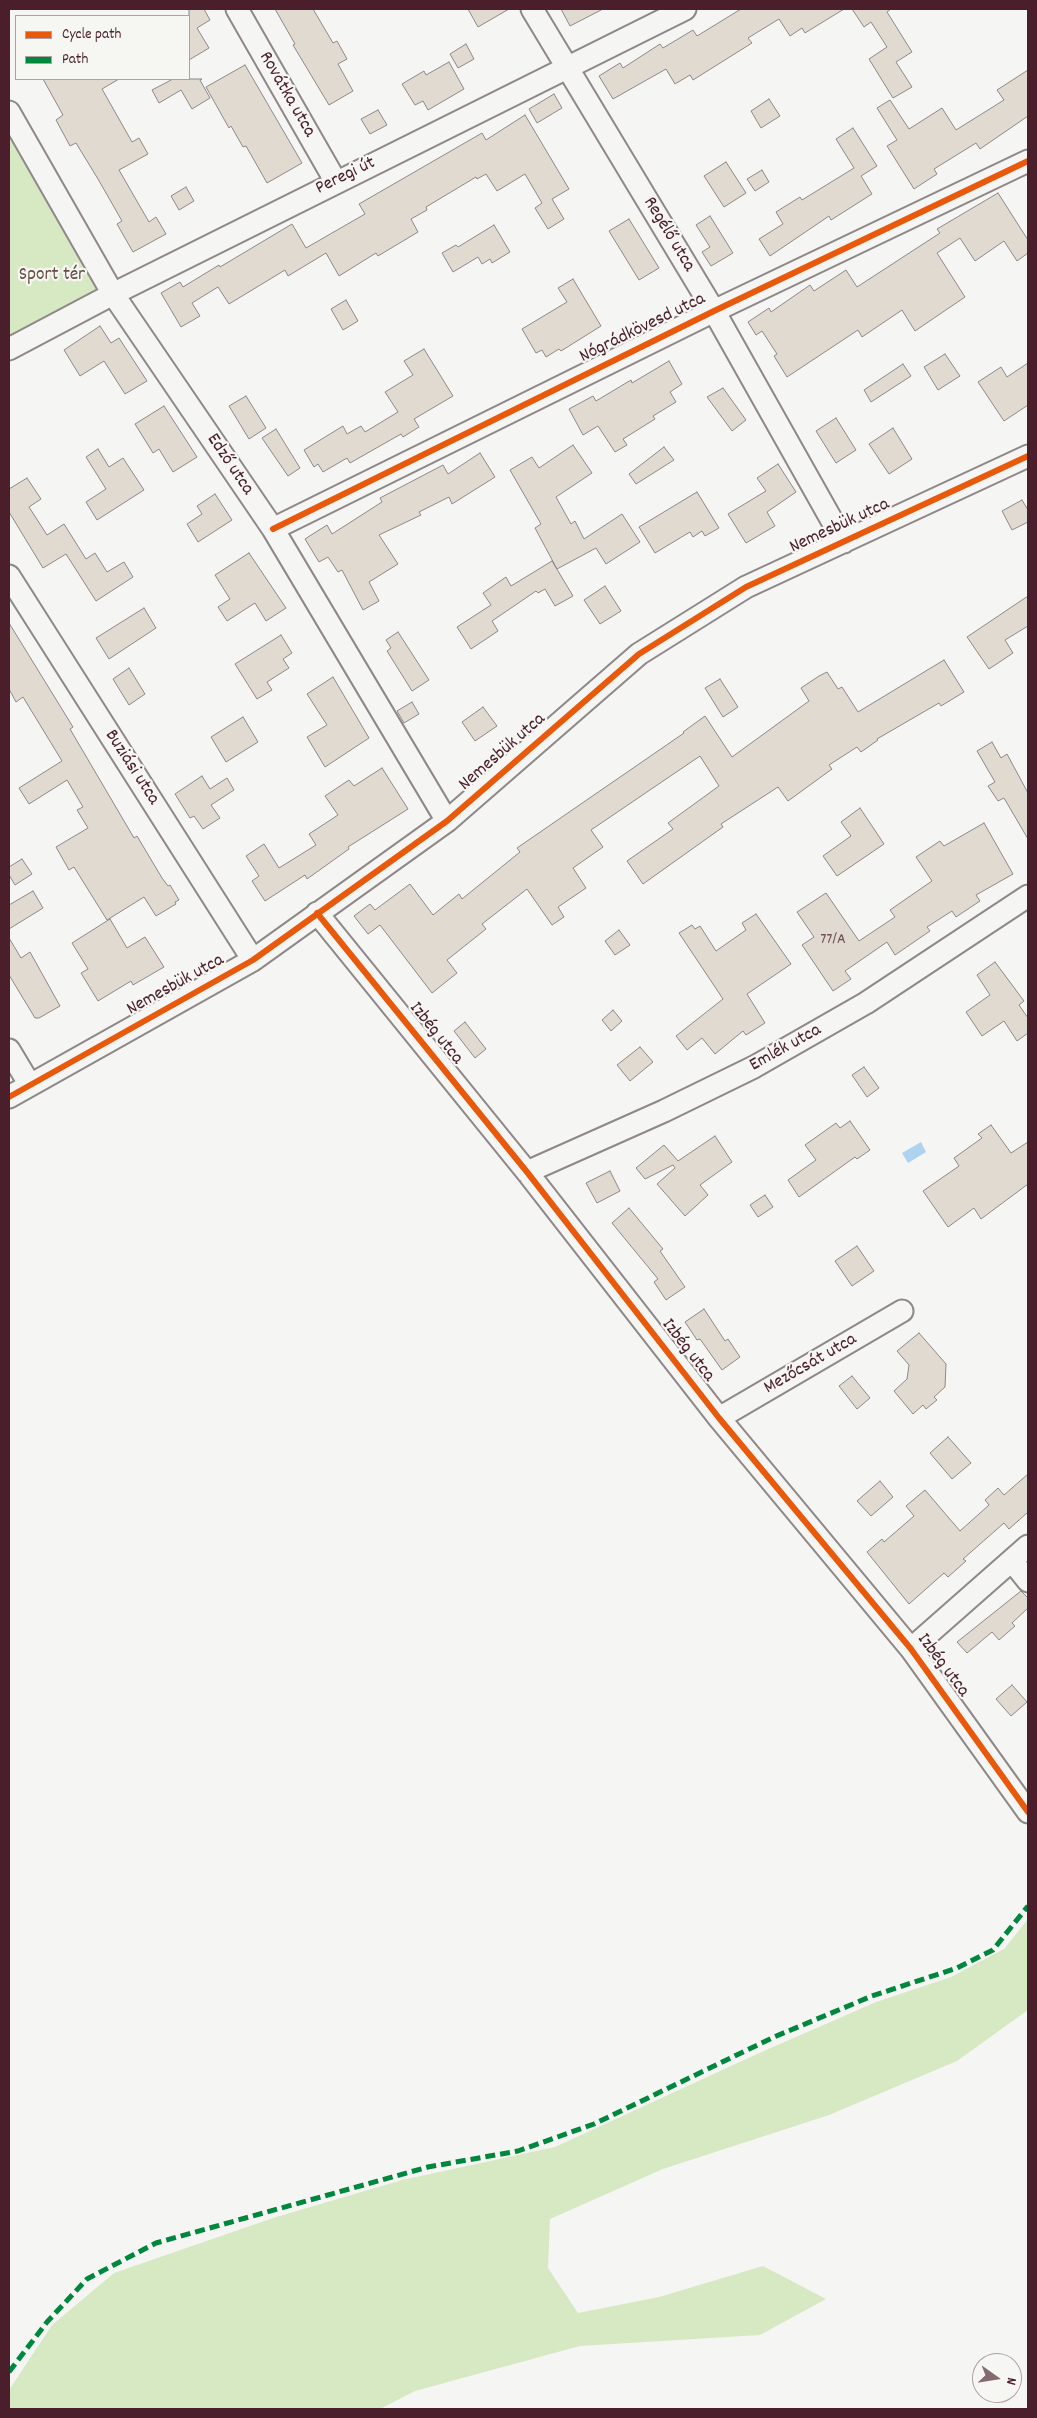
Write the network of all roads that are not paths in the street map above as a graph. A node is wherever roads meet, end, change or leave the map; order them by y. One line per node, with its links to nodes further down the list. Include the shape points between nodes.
1 (237, 9): 7 (street, Rovátka utca)
2 (532, 9): 4 (street, Regélő utca)
3 (685, 9): 4 (street, Peregi út)
4 (567, 67): 7 (street, Peregi út); 9 (street, Regélő utca)
5 (9, 112): 8 (street, Edző utca)
6 (1028, 161): 9 (street, Nógrádkövesd utca)
7 (336, 182): 8 (street, Peregi út)
8 (113, 294): 10 (street, Peregi út); 12 (street, Edző utca)
9 (714, 310): 12 (street, Nógrádkövesd utca); 13 (street, Regélő utca)
10 (9, 349)
11 (1028, 456): 13 (street, Nemesbük utca)
12 (273, 529): 15 (street, Edző utca)
13 (844, 542): 15 (street, Nemesbük utca, via 746,587 640,654)
14 (9, 576): 18 (street, Buziási utca)
15 (447, 821): 17 (street, Nemesbük utca)
16 (1028, 896): 22 (street, Emlék utca, via 866,1003 754,1067)
17 (317, 913): 18 (street, Nemesbük utca); 22 (street, Izbég utca)
18 (253, 960): 20 (street, Nemesbük utca)
19 (9, 1050): 20 (street)
20 (30, 1085): 21 (street, Nemesbük utca)
21 (9, 1097)
22 (527, 1172): 24 (street, Izbég utca)
23 (902, 1311): 24 (street, Mezőcsát utca)
24 (720, 1418): 28 (street, Izbég utca)
25 (1028, 1546): 26 (street)
26 (1012, 1562): 27 (street); 28 (street)
27 (1028, 1581)
28 (911, 1649): 29 (street, Izbég utca)
29 (1028, 1812)

